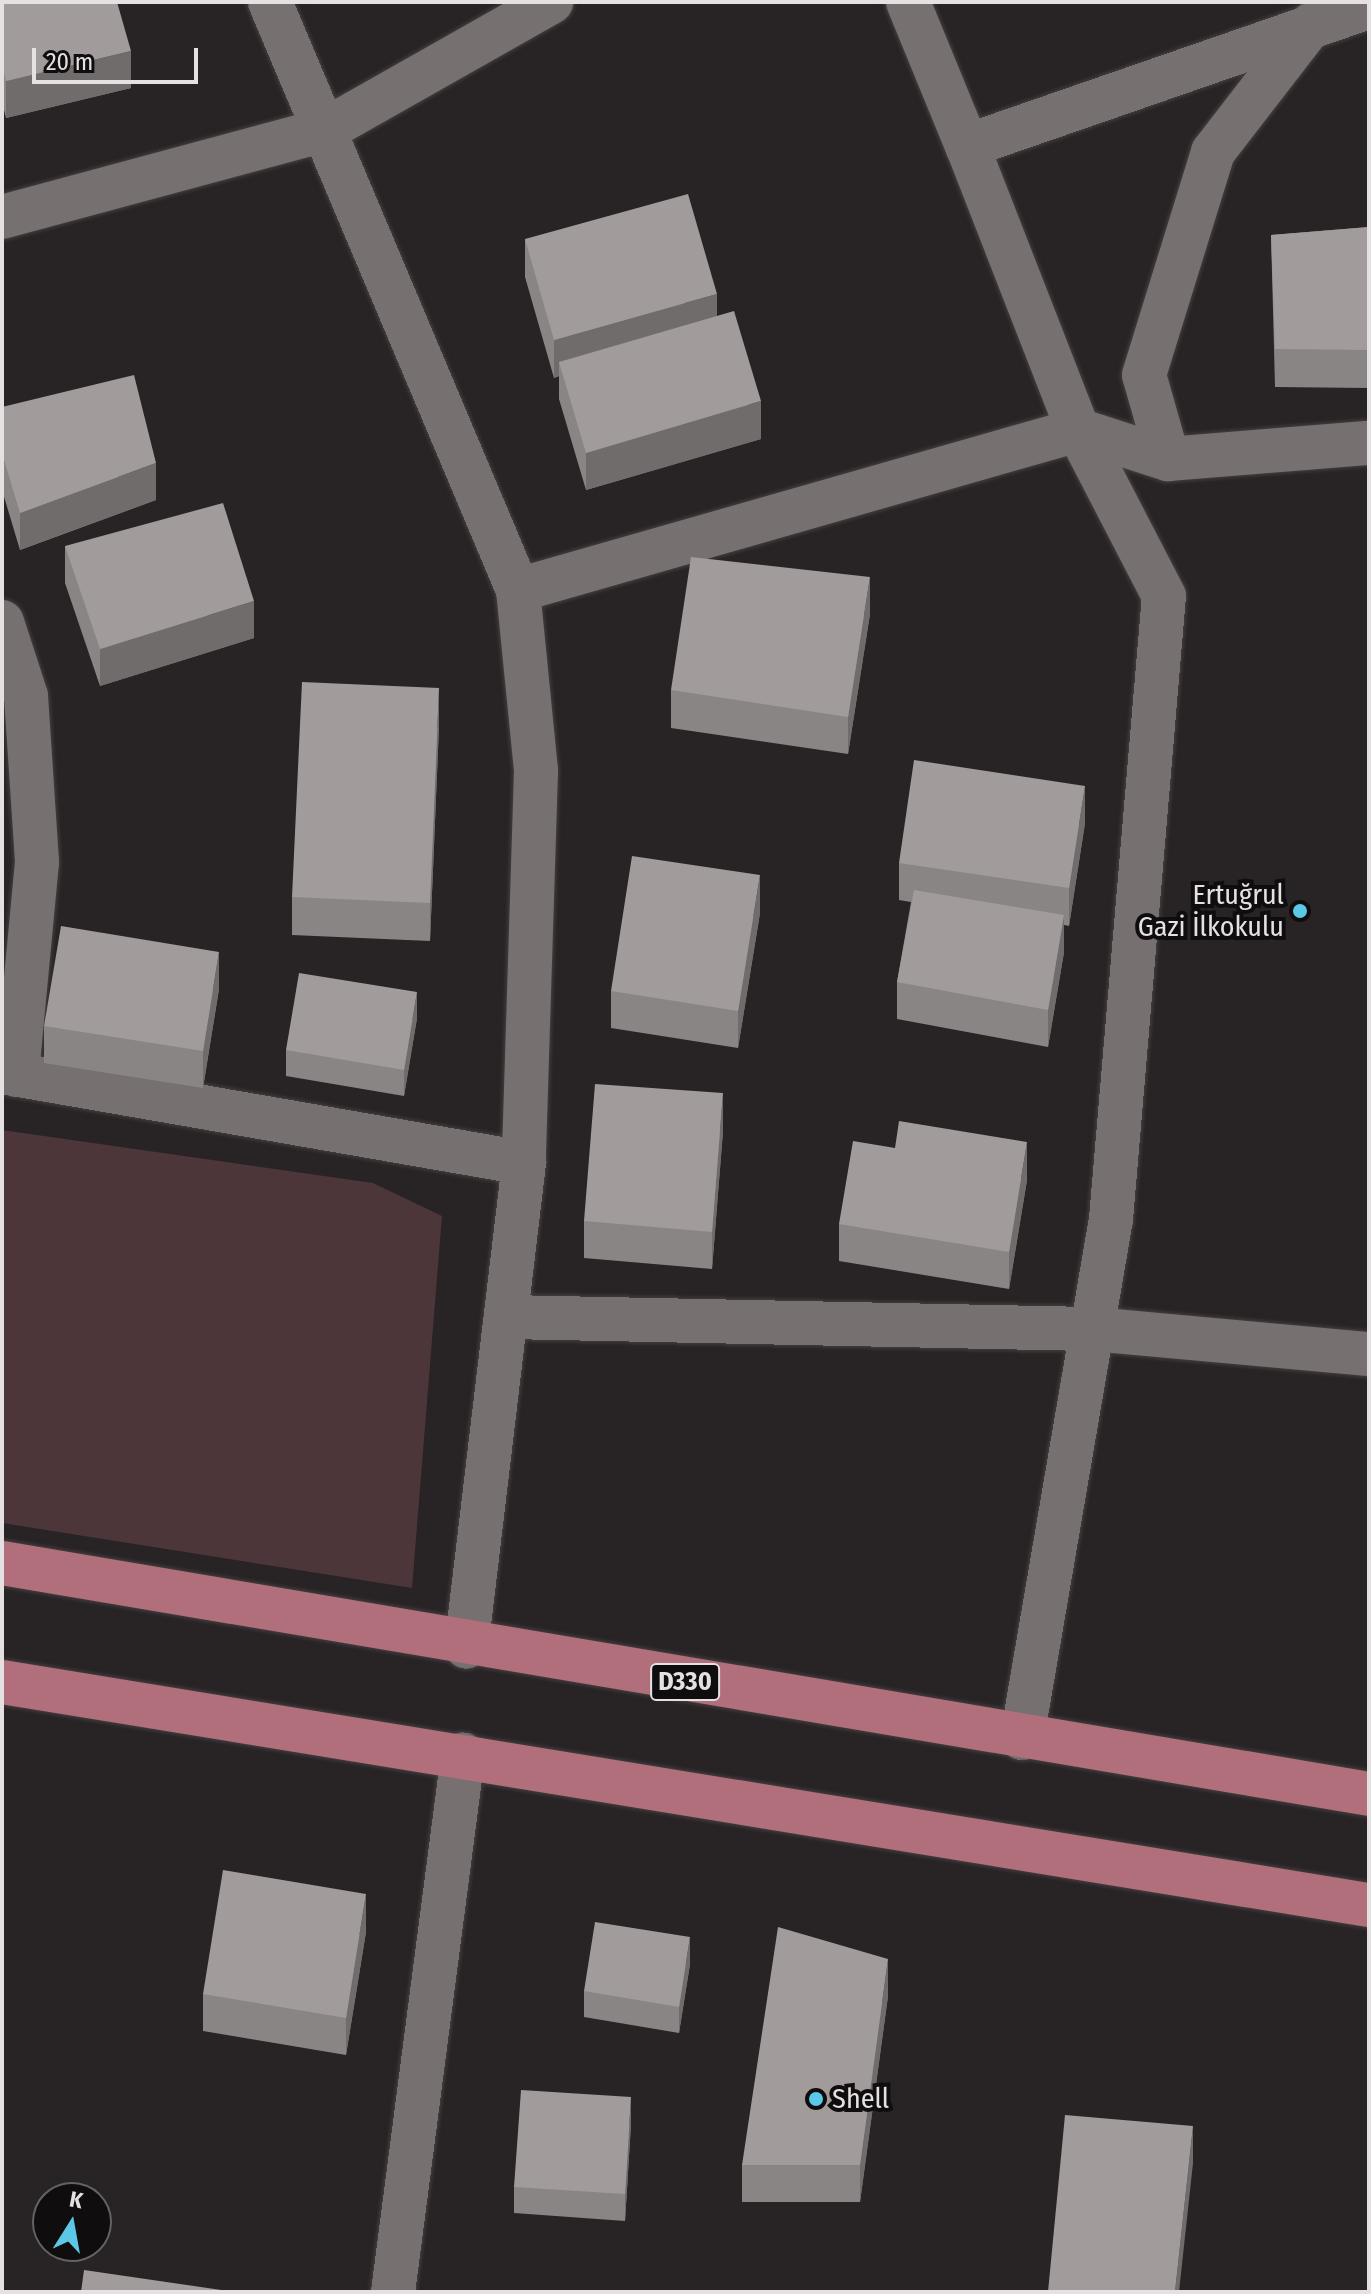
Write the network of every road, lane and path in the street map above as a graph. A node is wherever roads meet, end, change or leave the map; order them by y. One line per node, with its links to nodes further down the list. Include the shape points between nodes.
1 (270, 2): 6 (street)
2 (551, 2): 6 (street)
3 (908, 2): 7 (street)
4 (1369, 7): 5 (street)
5 (1311, 14): 7 (street); 11 (street, via 1213,152 1144,375)
6 (325, 130): 8 (street); 12 (street)
7 (967, 146): 9 (street)
8 (2, 217)
9 (1078, 430): 11 (street); 12 (street); 17 (street, via 1164,596 1111,1219)
10 (1369, 443): 11 (street)
11 (1168, 459)
12 (518, 590): 15 (street, via 536,771)
13 (2, 622): 14 (street, via 26,696 37,862)
14 (10, 1074): 15 (street)
15 (524, 1163): 16 (street)
16 (507, 1317): 17 (street); 20 (street)
17 (1092, 1329): 18 (street); 22 (street)
18 (1369, 1354)
19 (2, 1563): 20 (main road, D330)
20 (466, 1647): 22 (main road, D330)
21 (2, 1682): 23 (main road)
22 (1022, 1738): 24 (main road, D330)
23 (463, 1755): 25 (main road); 26 (street)
24 (1369, 1794)
25 (1369, 1905)
26 (393, 2292)

